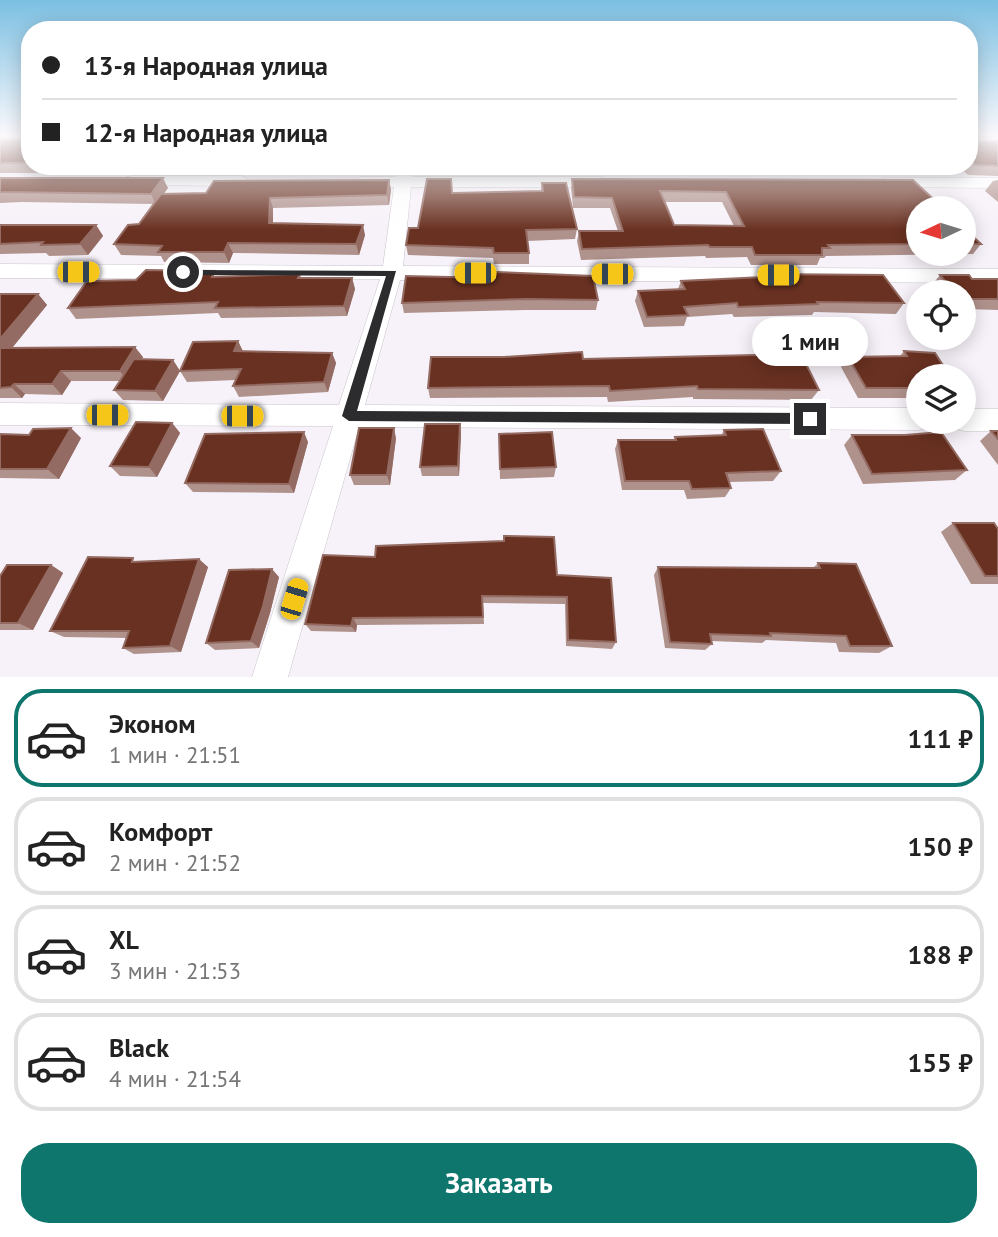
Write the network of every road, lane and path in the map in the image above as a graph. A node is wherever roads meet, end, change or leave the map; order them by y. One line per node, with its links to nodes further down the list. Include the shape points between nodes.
1 (396, 175): 6 (street)
2 (404, 175): 11 (street)
3 (432, 175): 7 (street)
4 (111, 181): 5 (street)
5 (264, 181)
6 (348, 181)
7 (624, 182)
8 (873, 183): 9 (street)
9 (998, 183)
10 (0, 271): 11 (street)
11 (392, 273): 12 (street); 14 (street)
12 (998, 276)
13 (0, 414): 14 (street)
14 (349, 416): 15 (street); 18 (street)
15 (906, 419)
16 (976, 420): 17 (street)
17 (998, 420)
18 (270, 677)

